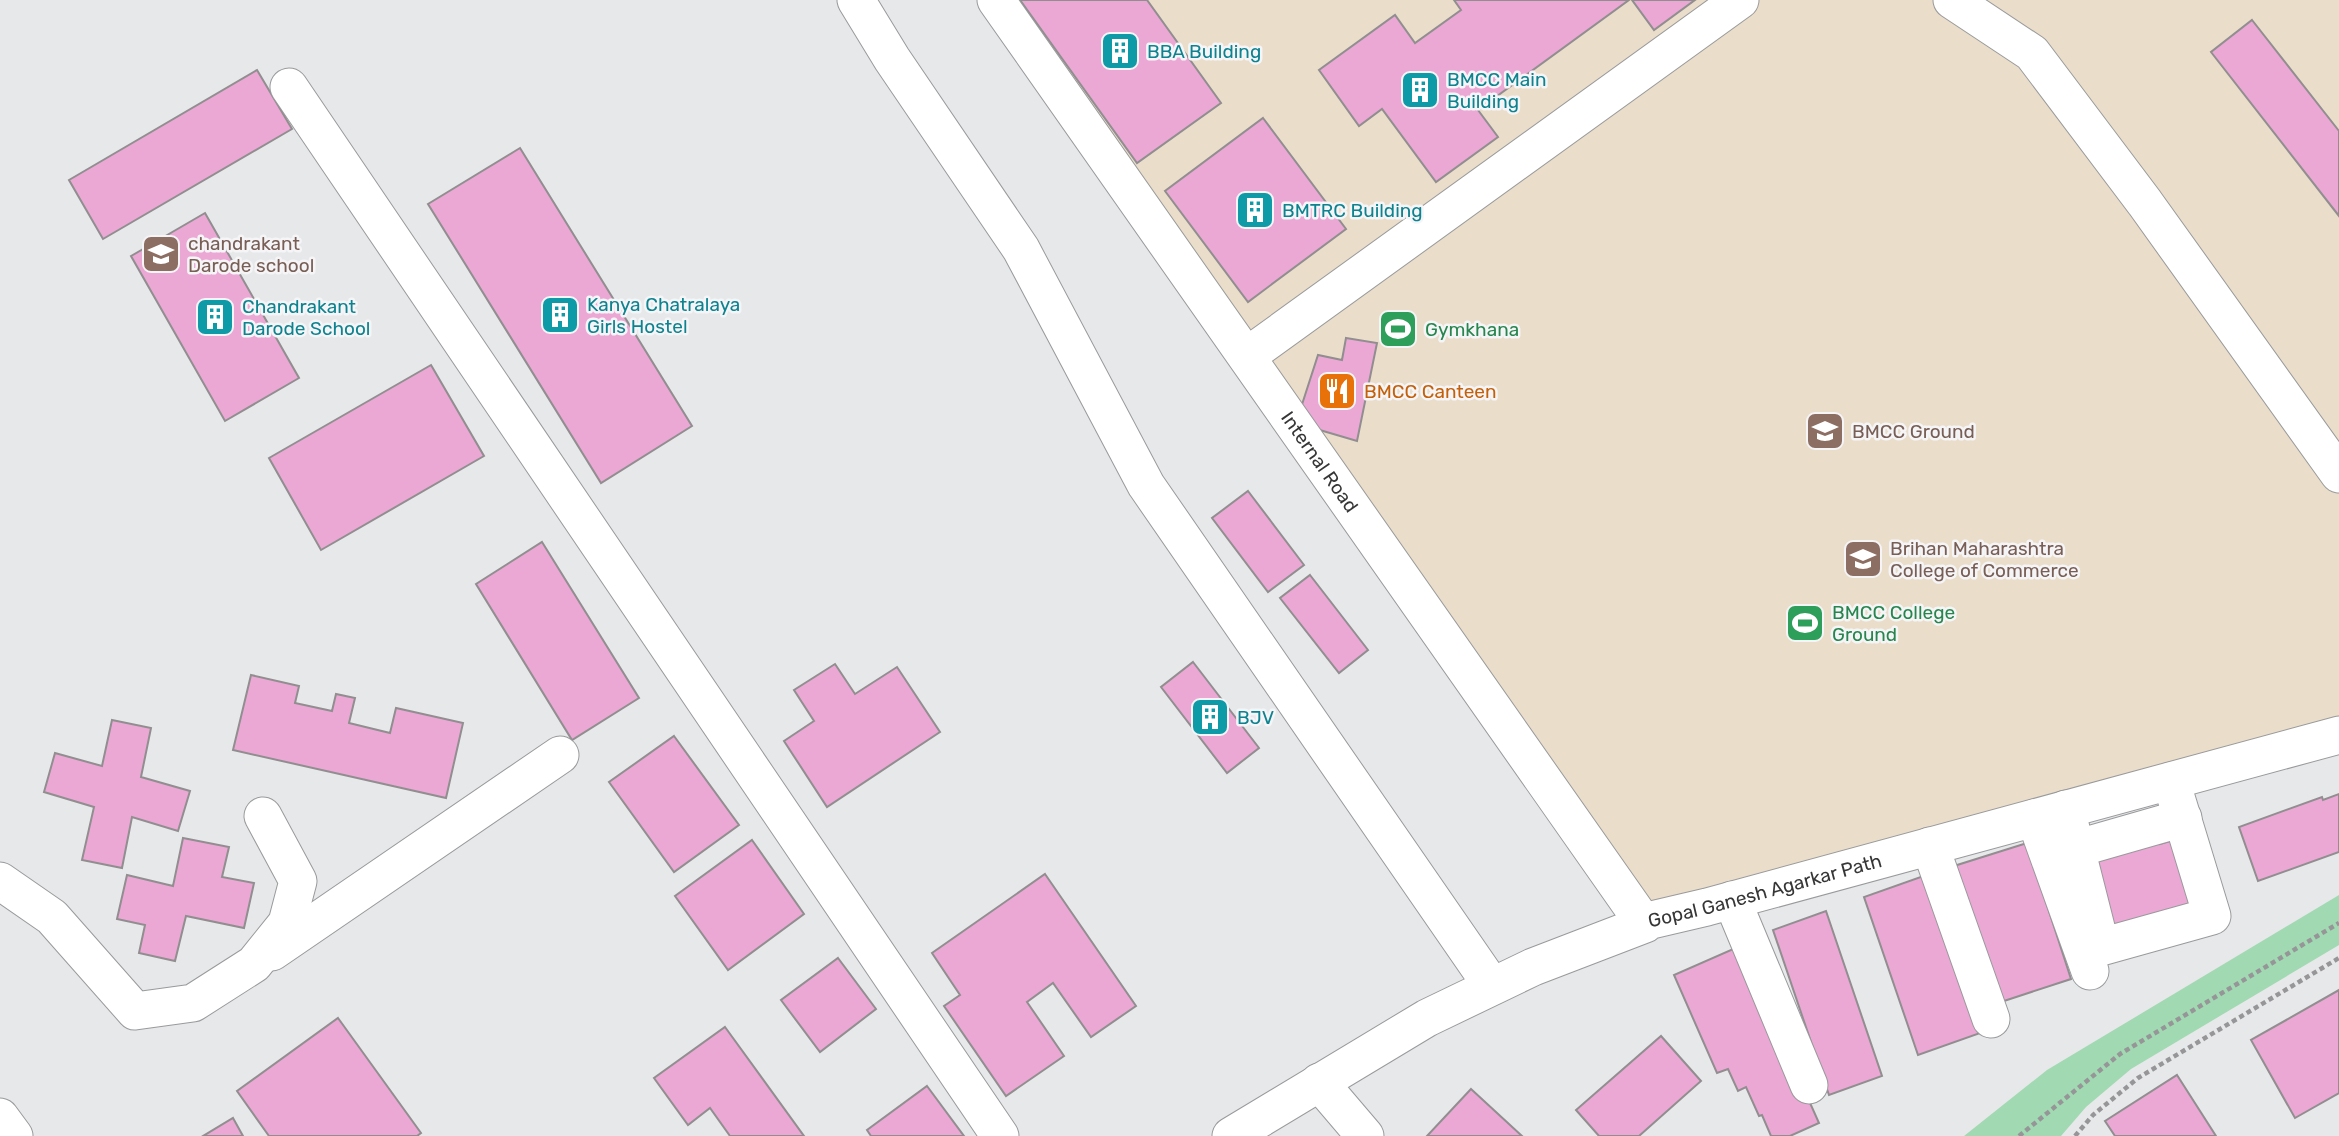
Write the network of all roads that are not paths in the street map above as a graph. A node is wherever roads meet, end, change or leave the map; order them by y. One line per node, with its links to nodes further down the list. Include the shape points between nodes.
1 (856, 0): 23 (street, via 1021,249 1146,485)
2 (996, 0): 6 (street, Internal Road)
3 (1740, 0): 6 (street)
4 (1952, 0): 7 (street, via 2032,53)
5 (289, 87): 29 (street)
6 (1247, 356): 20 (street, Internal Road)
7 (2339, 474)
8 (2339, 735): 10 (street, Gopal Ganesh Agarkar Path)
9 (560, 755): 21 (street)
10 (2171, 780): 11 (street, Gopal Ganesh Agarkar Path); 14 (street)
11 (2115, 796): 12 (street, Gopal Ganesh Agarkar Path); 15 (street)
12 (2050, 813): 16 (street, Gopal Ganesh Agarkar Path); 17 (street); 22 (street)
13 (264, 816): 21 (street, via 298,881 287,923)
14 (2183, 818): 15 (street); 17 (street, via 2212,916 2101,947)
15 (2125, 834): 17 (street)
16 (1930, 846): 19 (street, Gopal Ganesh Agarkar Path); 24 (street)
17 (2075, 849)
18 (0, 881): 21 (street, via 51,917 135,1011 193,1003)
19 (1732, 900): 20 (street, Gopal Ganesh Agarkar Path); 26 (street)
20 (1643, 922): 23 (street, Gopal Ganesh Agarkar Path, via 1645,925)
21 (254, 964)
22 (2090, 971)
23 (1492, 986): 25 (street, Gopal Ganesh Agarkar Path, via 1427,1017)
24 (1991, 1019)
25 (1319, 1082): 30 (street, Gopal Ganesh Agarkar Path); 31 (street)
26 (1809, 1085)
27 (0, 1117): 28 (street)
28 (14, 1136)
29 (1000, 1136)
30 (1231, 1136)
31 (1365, 1136)

